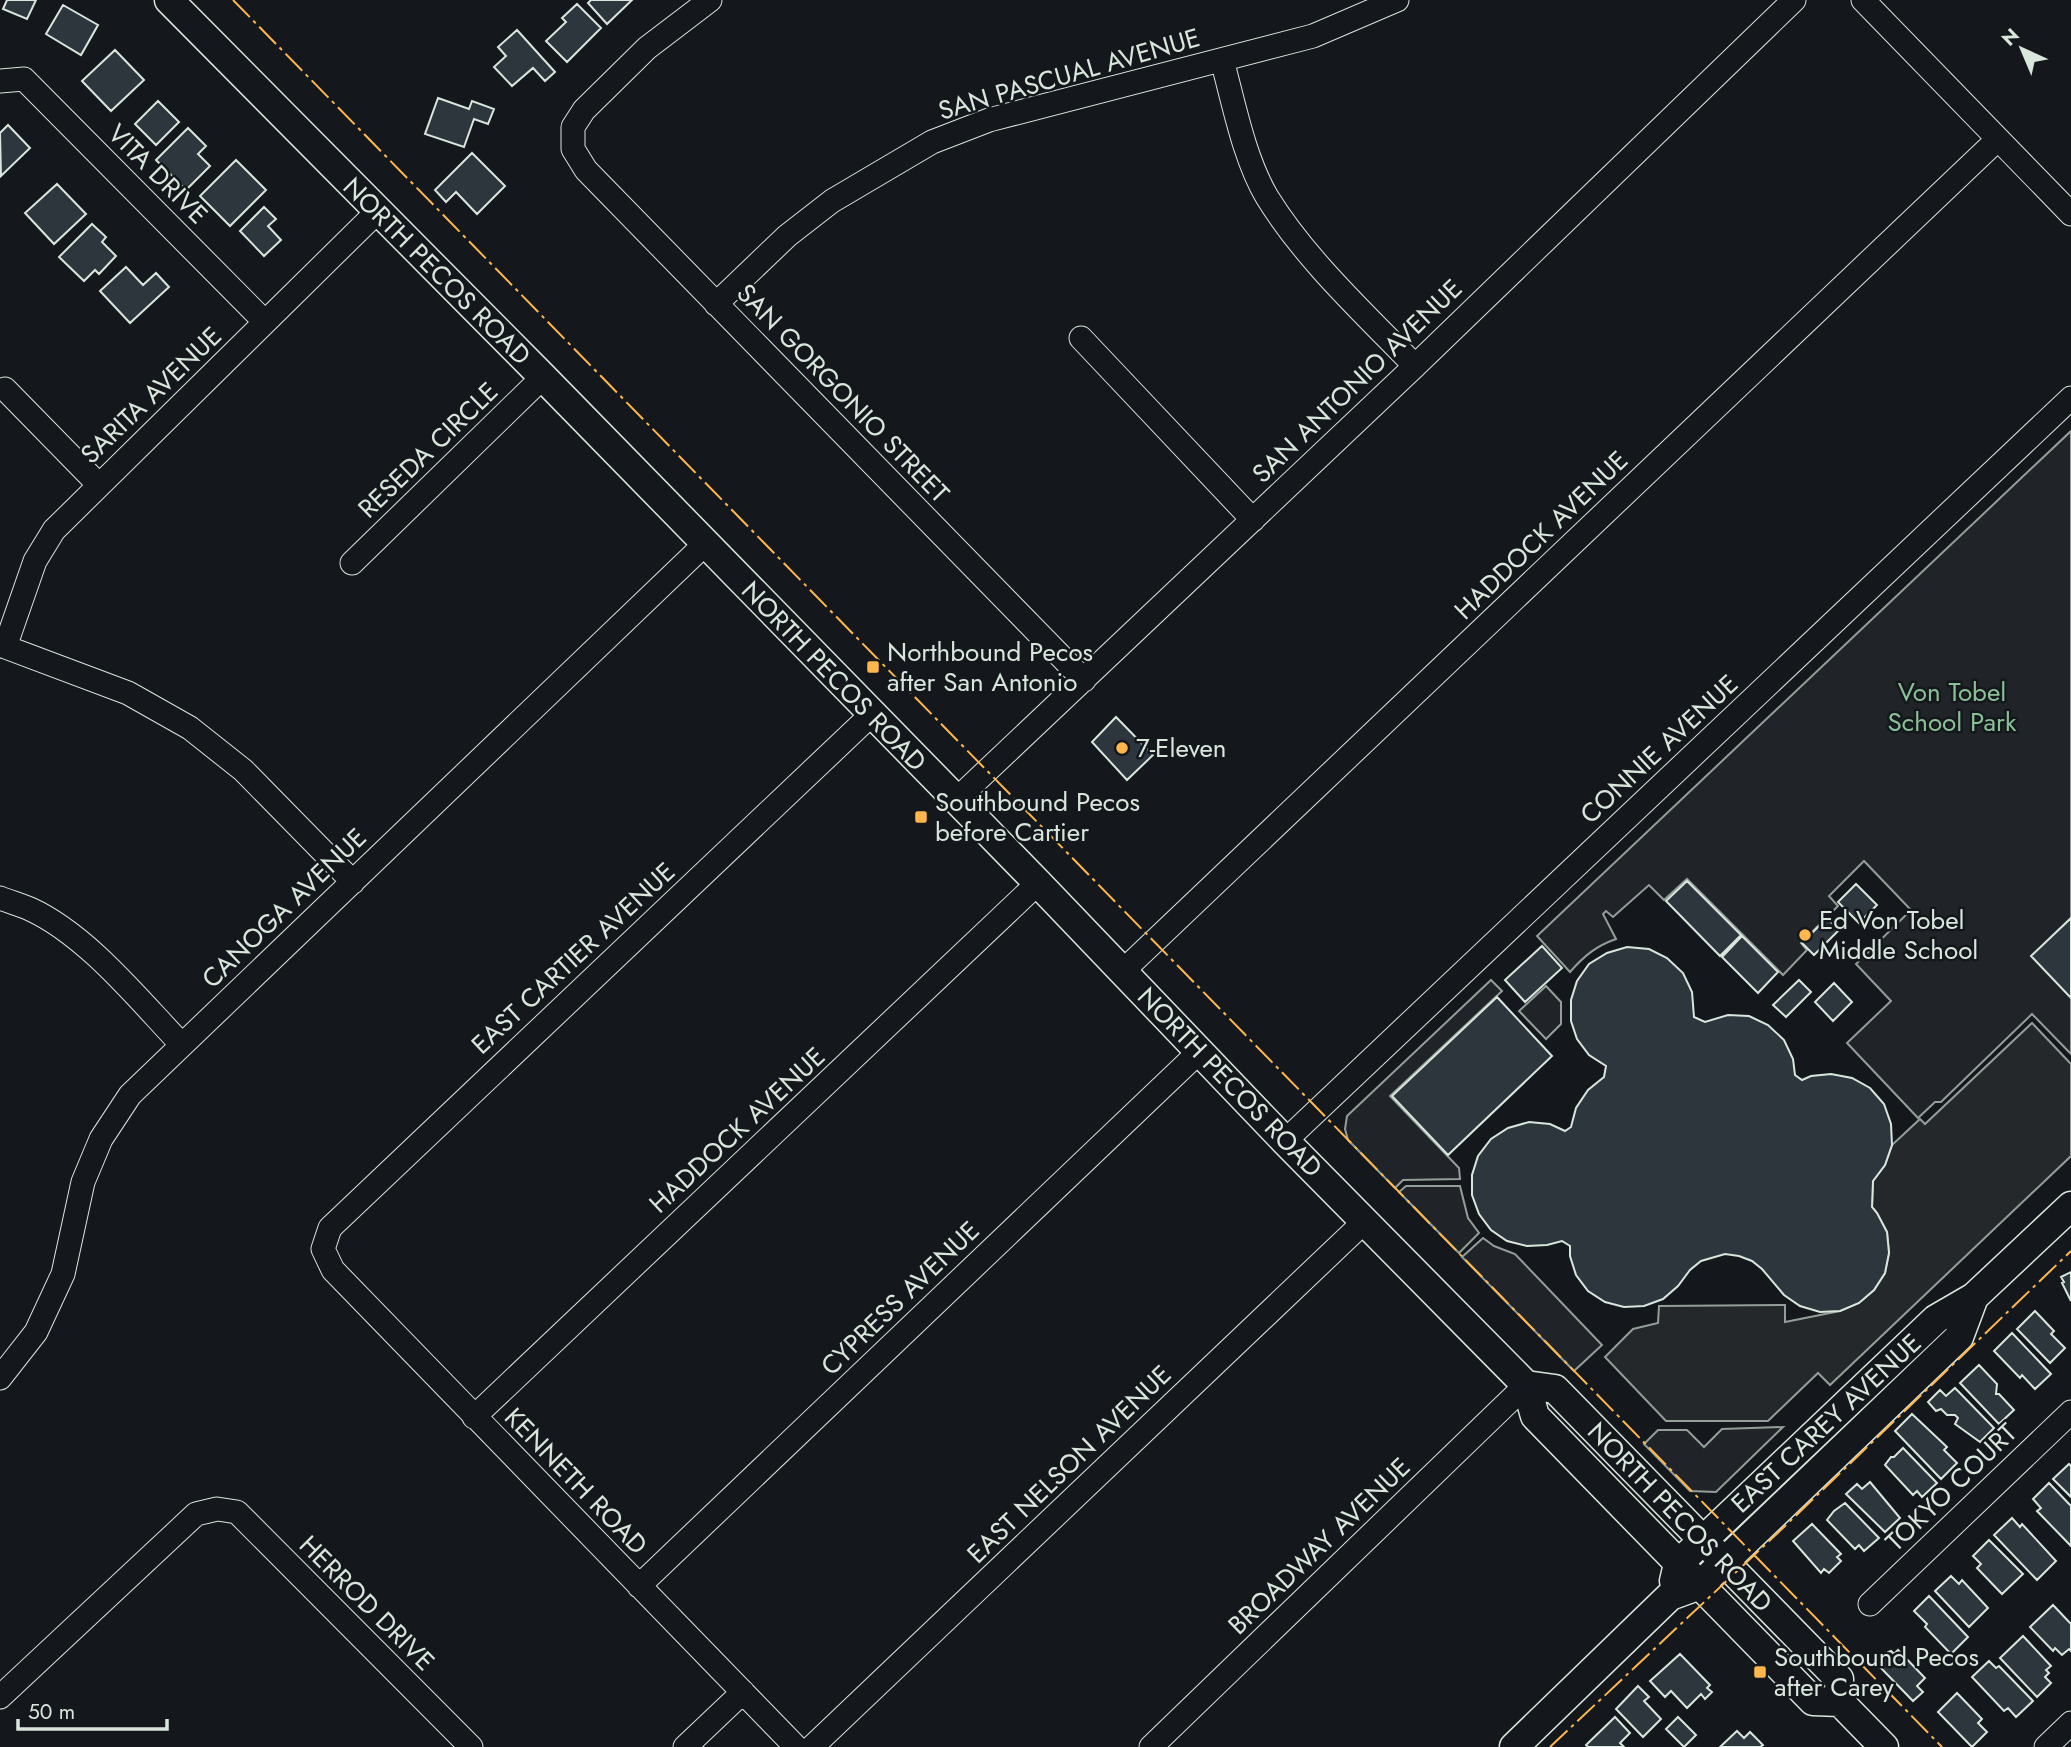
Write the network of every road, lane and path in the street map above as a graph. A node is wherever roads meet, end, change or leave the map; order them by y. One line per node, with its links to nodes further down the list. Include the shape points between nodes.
1 (169, 0): 9 (main road, NORTH PECOS ROAD)
2 (710, 0): 11 (street, SAN GORGONIO STREET, via 647,48 584,110 573,127 573,149 586,170)
3 (1397, 0): 6 (street, SAN PASCUAL AVENUE, via 1313,36)
4 (1794, 0): 14 (street, SAN ANTONIO AVENUE)
5 (1863, 0): 8 (street)
6 (1222, 60): 11 (street, SAN PASCUAL AVENUE, via 989,120 932,142 832,201 787,236); 14 (street, via 1245,145 1267,196 1318,265)
7 (2, 81): 12 (street, VITA DRIVE, via 24,79)
8 (1998, 139): 10 (street); 29 (street, HADDOCK AVENUE)
9 (378, 211): 12 (street, SARITA AVENUE); 15 (main road, NORTH PECOS ROAD)
10 (2071, 214)
11 (716, 304): 23 (street, SAN GORGONIO STREET)
12 (265, 322): 18 (street, SARITA AVENUE)
13 (1081, 338): 19 (street)
14 (1415, 366): 19 (street, SAN ANTONIO AVENUE)
15 (543, 377): 20 (main road, NORTH PECOS ROAD); 21 (street, RESEDA CIRCLE)
16 (5, 389): 18 (street)
17 (2071, 398): 32 (street, CONNIE AVENUE)
18 (99, 485): 22 (street, SARITA AVENUE, via 54,530 34,561)
19 (1253, 520): 23 (street, SAN ANTONIO AVENUE)
20 (705, 544): 24 (main road, NORTH PECOS ROAD); 26 (street, CANOGA AVENUE)
21 (352, 563)
22 (3, 646): 26 (street, via 128,693 190,729 243,770)
23 (1084, 680): 25 (street, SAN ANTONIO AVENUE)
24 (871, 715): 25 (main road, NORTH PECOS ROAD); 35 (street, EAST CARTIER AVENUE, via 330,1228)
25 (956, 800): 27 (main road, NORTH PECOS ROAD)
26 (353, 882): 30 (street, CANOGA AVENUE)
27 (1038, 883): 29 (main road, NORTH PECOS ROAD); 40 (street, HADDOCK AVENUE)
28 (0, 898): 30 (street, via 32,910 69,934 107,966)
29 (1123, 971): 31 (main road, NORTH PECOS ROAD)
30 (182, 1045): 37 (street, CANOGA AVENUE, via 130,1095 101,1139 83,1182 63,1274 36,1332)
31 (1200, 1051): 32 (main road, NORTH PECOS ROAD); 44 (street, CYPRESS AVENUE)
32 (1285, 1141): 34 (main road, NORTH PECOS ROAD)
33 (2071, 1206): 36 (main road, EAST CAREY AVENUE)
34 (1364, 1222): 38 (main road, NORTH PECOS ROAD); 56 (street, EAST NELSON AVENUE)
35 (323, 1249): 40 (street, KENNETH ROAD, via 332,1270)
36 (1974, 1297): 41 (main road, EAST CAREY AVENUE, via 1936,1319); 42 (main road, EAST CAREY AVENUE, via 1959,1337)
37 (0, 1378)
38 (1526, 1385): 41 (main road, NORTH PECOS ROAD, via 1555,1389); 43 (main road, NORTH PECOS ROAD, via 1535,1416); 57 (street, BROADWAY AVENUE)
39 (2071, 1412): 47 (street, TOKYO COURT)
40 (474, 1417): 44 (street, KENNETH ROAD)
41 (1703, 1540): 42 (main road, NORTH PECOS ROAD); 43 (main road, EAST CAREY AVENUE)
42 (1725, 1562): 45 (main road, EAST CAREY AVENUE); 50 (main road, NORTH PECOS ROAD, via 1839,1679)
43 (1678, 1563): 45 (main road, NORTH PECOS ROAD); 46 (main road)
44 (639, 1586): 48 (street, KENNETH ROAD)
45 (1700, 1586): 46 (main road, EAST CAREY AVENUE); 50 (main road, NORTH PECOS ROAD, via 1812,1702)
46 (1670, 1597): 58 (main road, EAST CAREY AVENUE)
47 (1870, 1604)
48 (743, 1692): 54 (street); 55 (street, KENNETH ROAD)
49 (0, 1697): 53 (street, HERROD DRIVE, via 196,1514 218,1509 237,1512)
50 (1840, 1702): 52 (main road, NORTH PECOS ROAD)
51 (2071, 1723): 59 (street)
52 (1871, 1743)
53 (471, 1747)
54 (685, 1747)
55 (796, 1747)
56 (812, 1747)
57 (1151, 1747)
58 (1514, 1747)
59 (2046, 1747)

